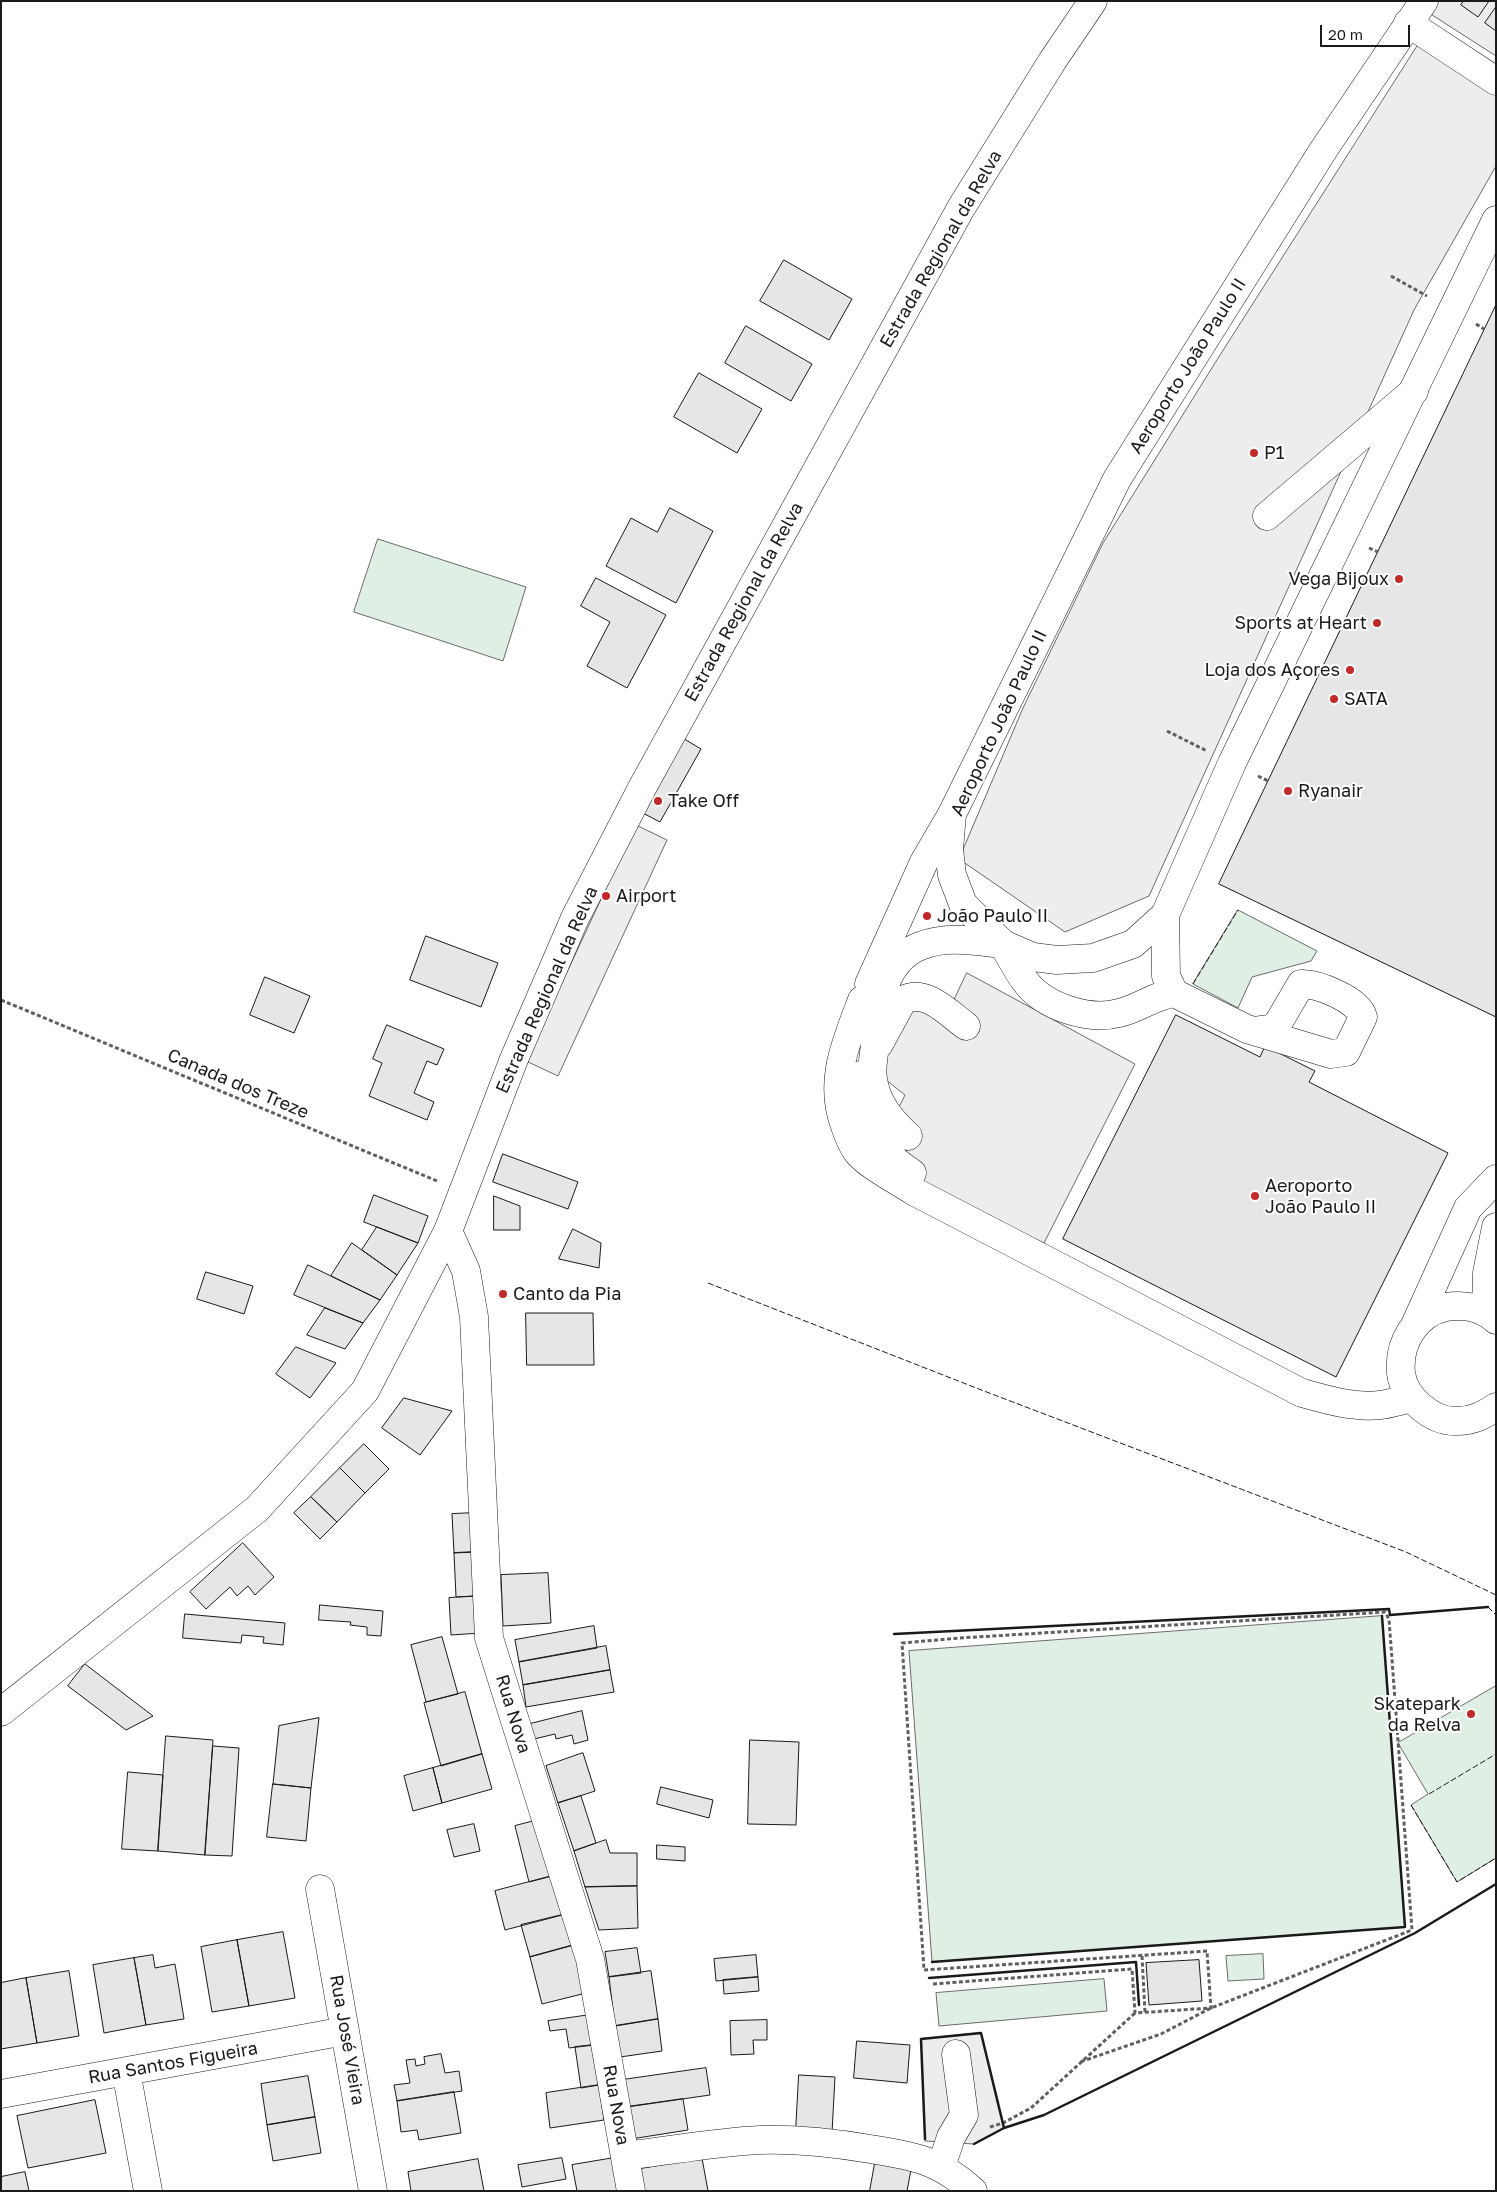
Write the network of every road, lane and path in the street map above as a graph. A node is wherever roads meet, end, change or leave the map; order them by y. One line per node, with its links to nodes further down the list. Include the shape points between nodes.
1 (1093, 1): 19 (main road, Estrada Regional da Relva, via 961,208 642,788 571,927 514,1059)
2 (1424, 1): 3 (main road, Aeroporto João Paulo II)
3 (1408, 23): 4 (main road); 8 (main road, Aeroporto João Paulo II, via 1319,157 1117,479)
4 (1496, 81)
5 (1496, 220): 6 (main road, Aeroporto João Paulo II)
6 (1414, 391): 7 (main road); 9 (main road, Aeroporto João Paulo II, via 1232,764)
7 (1267, 516)
8 (952, 814): 10 (main road, Aeroporto João Paulo II, via 949,849 952,876 963,904); 13 (main road, via 915,880)
9 (1165, 915): 10 (main road, Aeroporto João Paulo II, via 1133,944 1093,958 1057,960 1033,956); 11 (main road, via 1166,976)
10 (1003, 944): 11 (main road, via 1026,982 1036,992 1068,1011 1101,1016 1120,1013); 16 (main road, via 949,938 920,946 904,957 892,970 882,992)
11 (1174, 993): 15 (main road)
12 (1, 1000): 19 (path, Canada dos Treze)
13 (862, 1000): 22 (main road, via 861,1087 864,1114 873,1136 895,1162 954,1197); 25 (main road, via 837,1075 843,1121 858,1154 915,1192 1302,1393 1361,1405 1380,1405)
14 (966, 1026): 16 (main road, via 929,999 910,997 903,1000)
15 (1254, 1031)
16 (874, 1052): 17 (main road, via 873,1079 880,1098 887,1115)
17 (908, 1136)
18 (1496, 1179): 24 (main road, via 1468,1208)
19 (464, 1192): 21 (main road, Estrada Regional da Relva)
20 (1496, 1227): 23 (main road, via 1487,1273)
21 (448, 1231): 27 (main road, Estrada Regional da Relva, via 365,1391 256,1509); 40 (main road, Rua Nova, via 468,1277 474,1318 489,1638 590,1959)
22 (1025, 1232)
23 (1491, 1316): 24 (main road, via 1461,1305 1436,1309)
24 (1415, 1325): 25 (main road, via 1402,1348 1401,1374)
25 (1412, 1398): 26 (main road, via 1431,1415 1456,1422 1482,1417)
26 (1496, 1407)
27 (1, 1712)
28 (320, 1889): 34 (main road, Rua José Vieira)
29 (1142, 1956): 31 (path, via 1207,1951); 31 (path, via 924,1970 902,1643 1384,1612 1389,1619 1412,1930); 33 (path)
30 (933, 1984): 32 (path, via 1132,1969)
31 (1211, 2008): 33 (path); 36 (path, via 1161,2034)
32 (1135, 2012): 33 (path); 36 (path)
33 (1145, 2012)
34 (345, 2031): 37 (main road, Rua Santos Figueira); 43 (main road, Rua José Vieira)
35 (956, 2054): 39 (main road, via 964,2115)
36 (1080, 2062): 39 (path, via 1031,2108 1003,2123)
37 (126, 2071): 38 (main road, Rua Santos Figueira); 42 (main road)
38 (1, 2094)
39 (952, 2137): 41 (main road)
40 (625, 2156): 41 (main road, via 760,2140 820,2142 916,2156); 44 (main road, Rua Nova)
41 (941, 2167): 45 (main road, via 960,2178)
42 (148, 2191)
43 (373, 2191)
44 (631, 2191)
45 (973, 2191)

